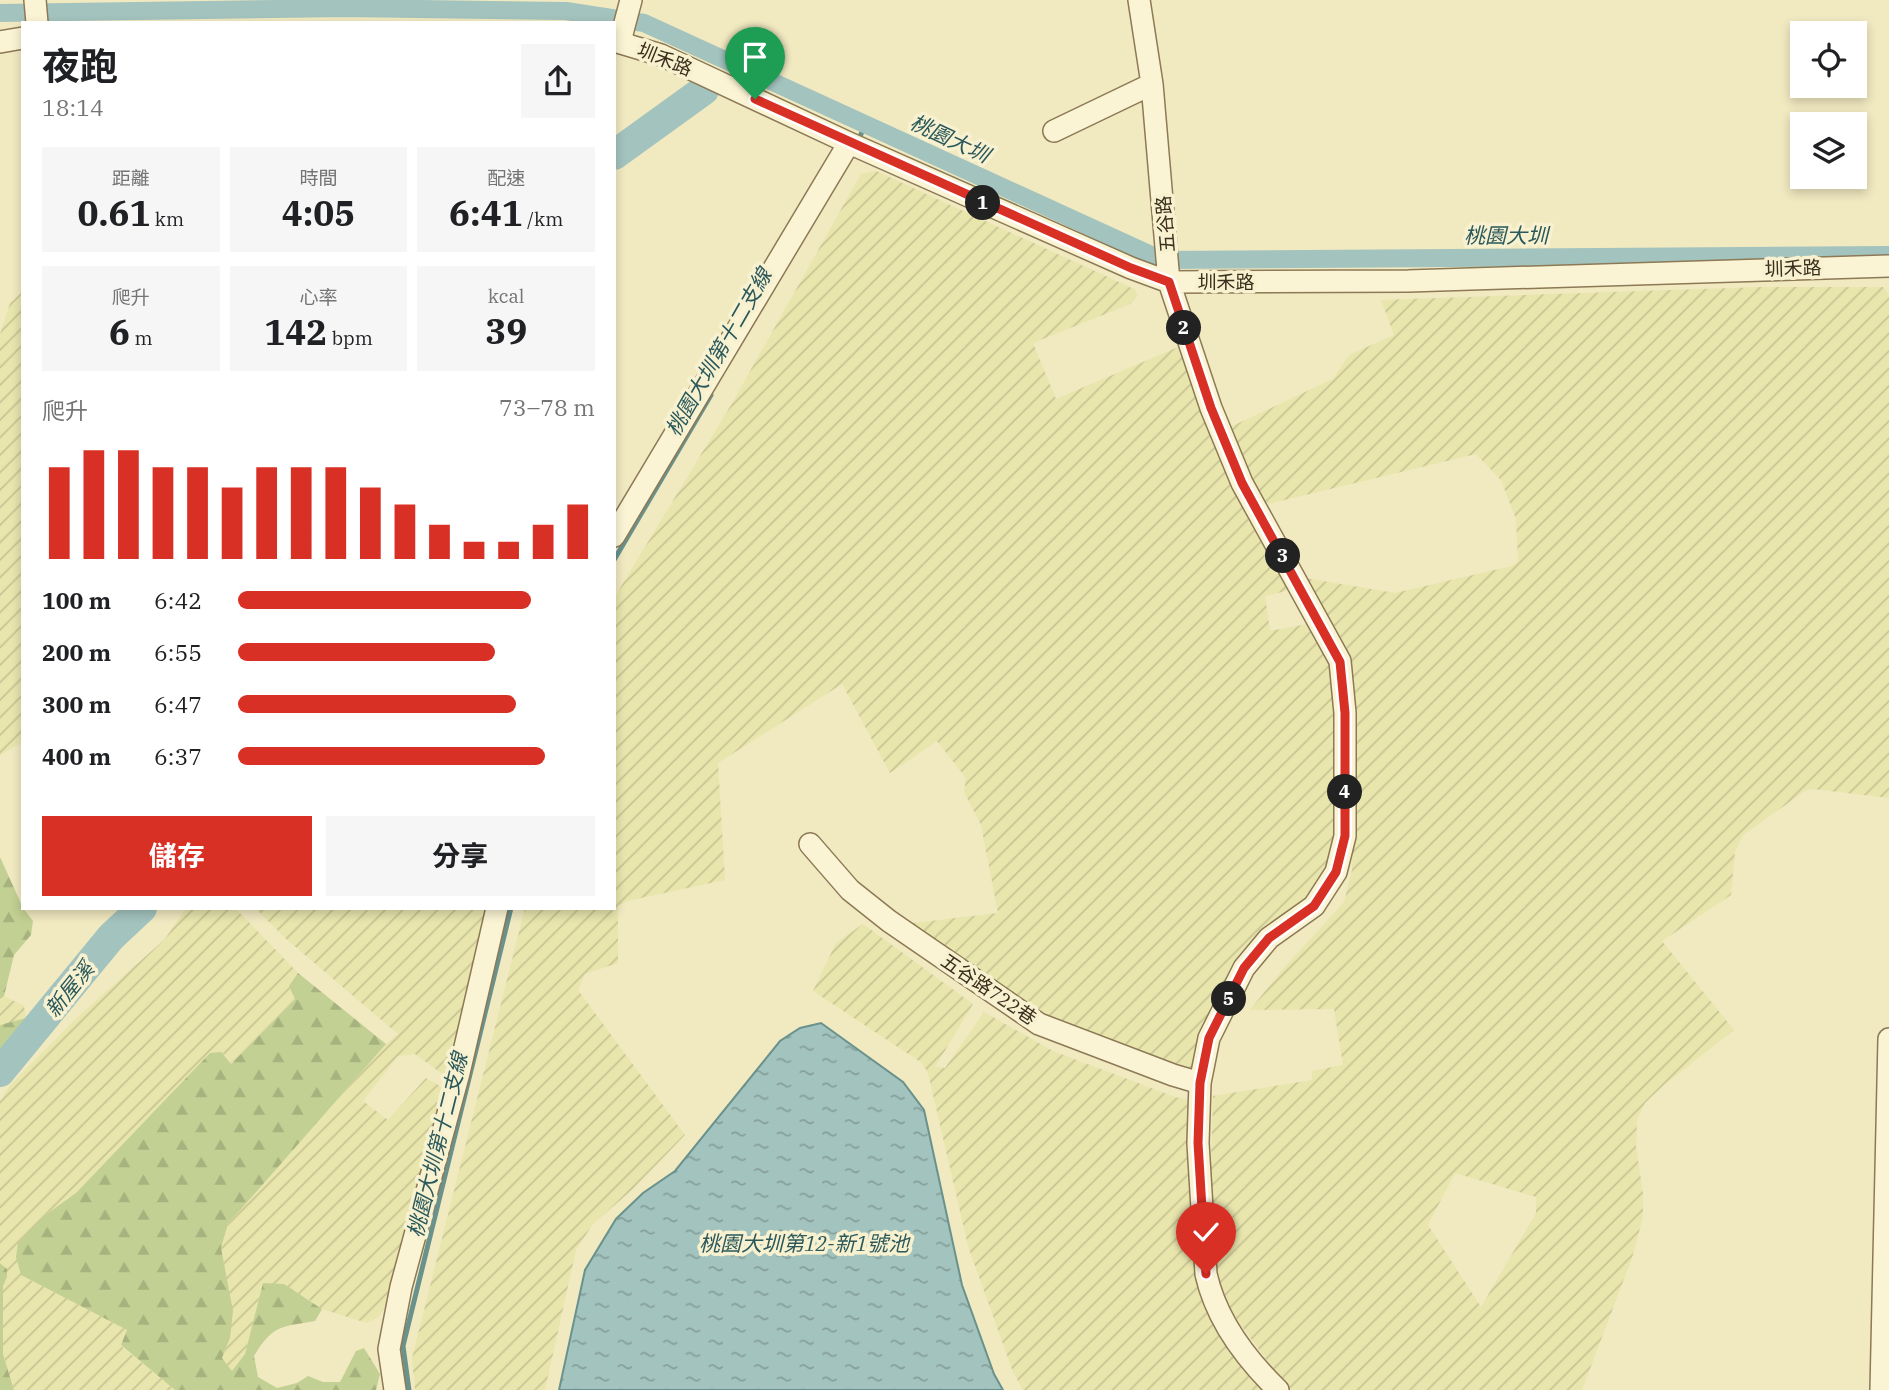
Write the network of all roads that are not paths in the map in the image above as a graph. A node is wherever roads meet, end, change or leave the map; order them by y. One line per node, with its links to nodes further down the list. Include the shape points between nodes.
1 (35, 0): 4 (street)
2 (1139, 0): 8 (street, 五谷路)
3 (629, 5): 6 (street)
4 (37, 21)
5 (21, 38): 7 (street)
6 (620, 39): 10 (street, 圳禾路)
7 (0, 42)
8 (1152, 84): 9 (street); 12 (street, 五谷路)
9 (1054, 131)
10 (849, 143): 12 (street, 圳禾路, via 1131,268); 13 (street)
11 (1889, 266): 12 (street, 圳禾路, via 1408,281)
12 (1168, 272): 17 (street, 五谷路, via 1211,408 1242,483 1340,662 1345,713 1345,836 1336,872 1314,906 1269,938 1244,968 1209,1038)
13 (616, 533)
14 (810, 844): 17 (street, 五谷路722巷, via 850,890 889,921 1039,1024)
15 (497, 910): 18 (street, via 459,1073 401,1287 389,1349)
16 (1889, 1040): 20 (street)
17 (1200, 1083): 19 (street, 五谷路, via 1198,1143 1210,1292 1235,1339)
18 (395, 1390)
19 (1278, 1390)
20 (1881, 1390)

